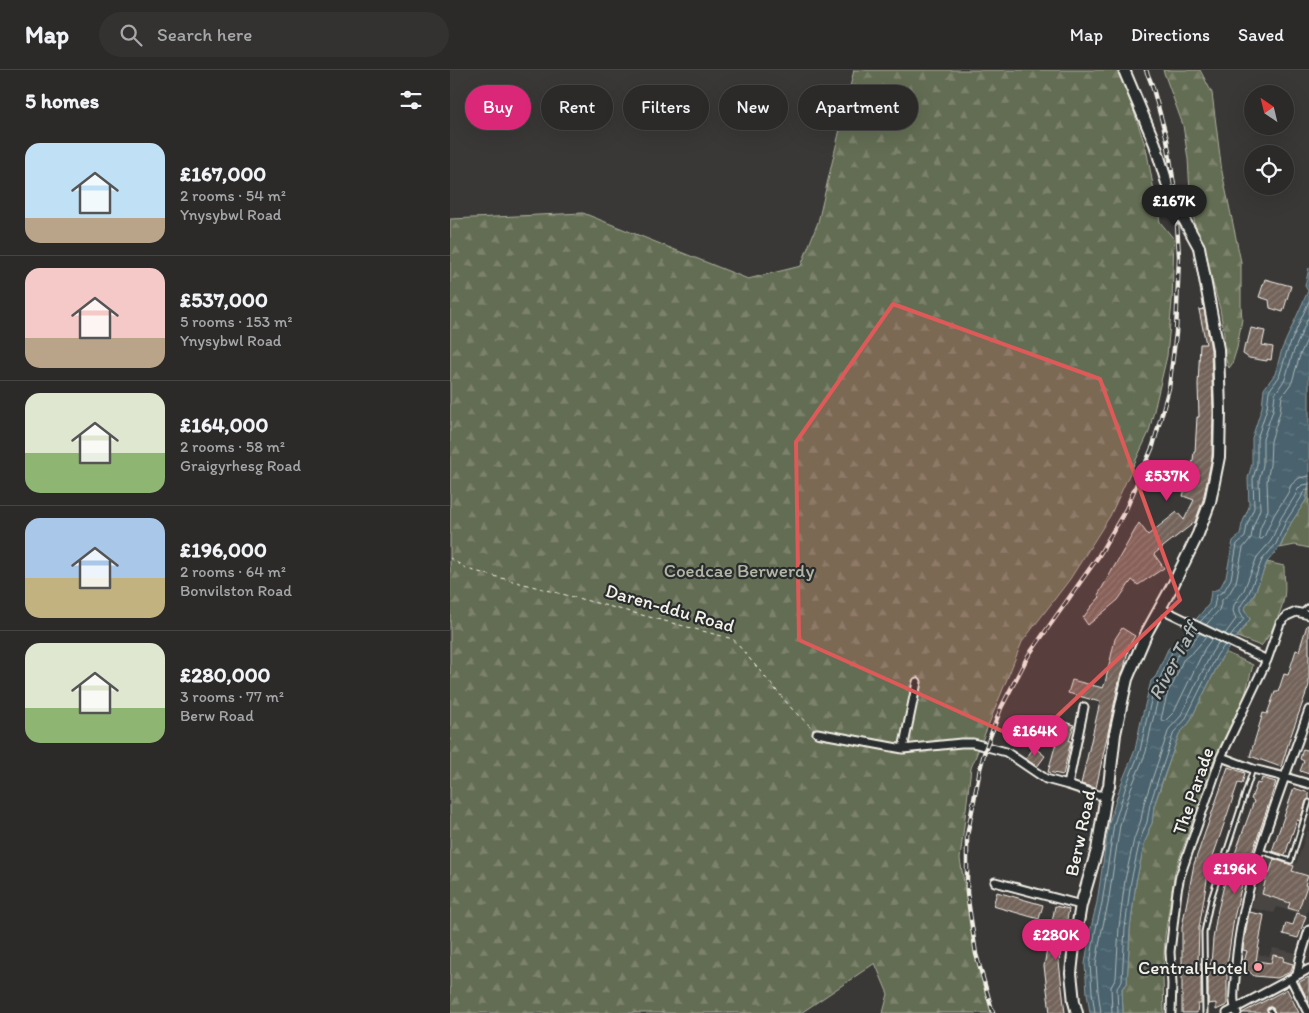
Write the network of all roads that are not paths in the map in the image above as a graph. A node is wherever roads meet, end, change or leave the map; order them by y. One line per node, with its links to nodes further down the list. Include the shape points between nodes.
1 (1124, 70): 3 (main road, Berw Road, bridge, via 1155,144 1170,196 1199,247 1218,349 1219,457 1210,502)
2 (1309, 606): 4 (lane)
3 (1164, 610): 5 (street); 16 (main road, Berw Road, via 1144,639 1127,679)
4 (1305, 614): 5 (street, The Parade, via 1296,612 1280,623)
5 (1267, 660): 11 (street, The Parade)
6 (917, 682): 10 (street)
7 (1084, 707): 15 (street)
8 (1309, 710): 13 (street)
9 (817, 733): 10 (street)
10 (903, 749): 15 (street, via 972,743 1006,752 1046,779)
11 (1221, 756): 12 (street); 26 (street, The Parade, via 1180,876 1170,952)
12 (1253, 769): 13 (street); 27 (lane, via 1211,899 1204,932)
13 (1285, 777): 14 (street); 18 (street)
14 (1309, 784)
15 (1068, 785): 16 (street)
16 (1106, 795): 20 (main road, Berw Road, via 1097,850)
17 (1309, 802): 18 (lane, via 1291,861)
18 (1260, 851): 24 (street, via 1238,942)
19 (995, 882): 20 (street)
20 (1081, 905): 25 (main road, Berw Road, via 1071,973)
21 (1309, 930): 23 (street)
22 (1309, 969): 23 (street)
23 (1294, 977): 24 (street); 29 (street)
24 (1236, 1011): 28 (street)
25 (1077, 1013)
26 (1171, 1013)
27 (1205, 1013)
28 (1227, 1013)
29 (1308, 1013)

